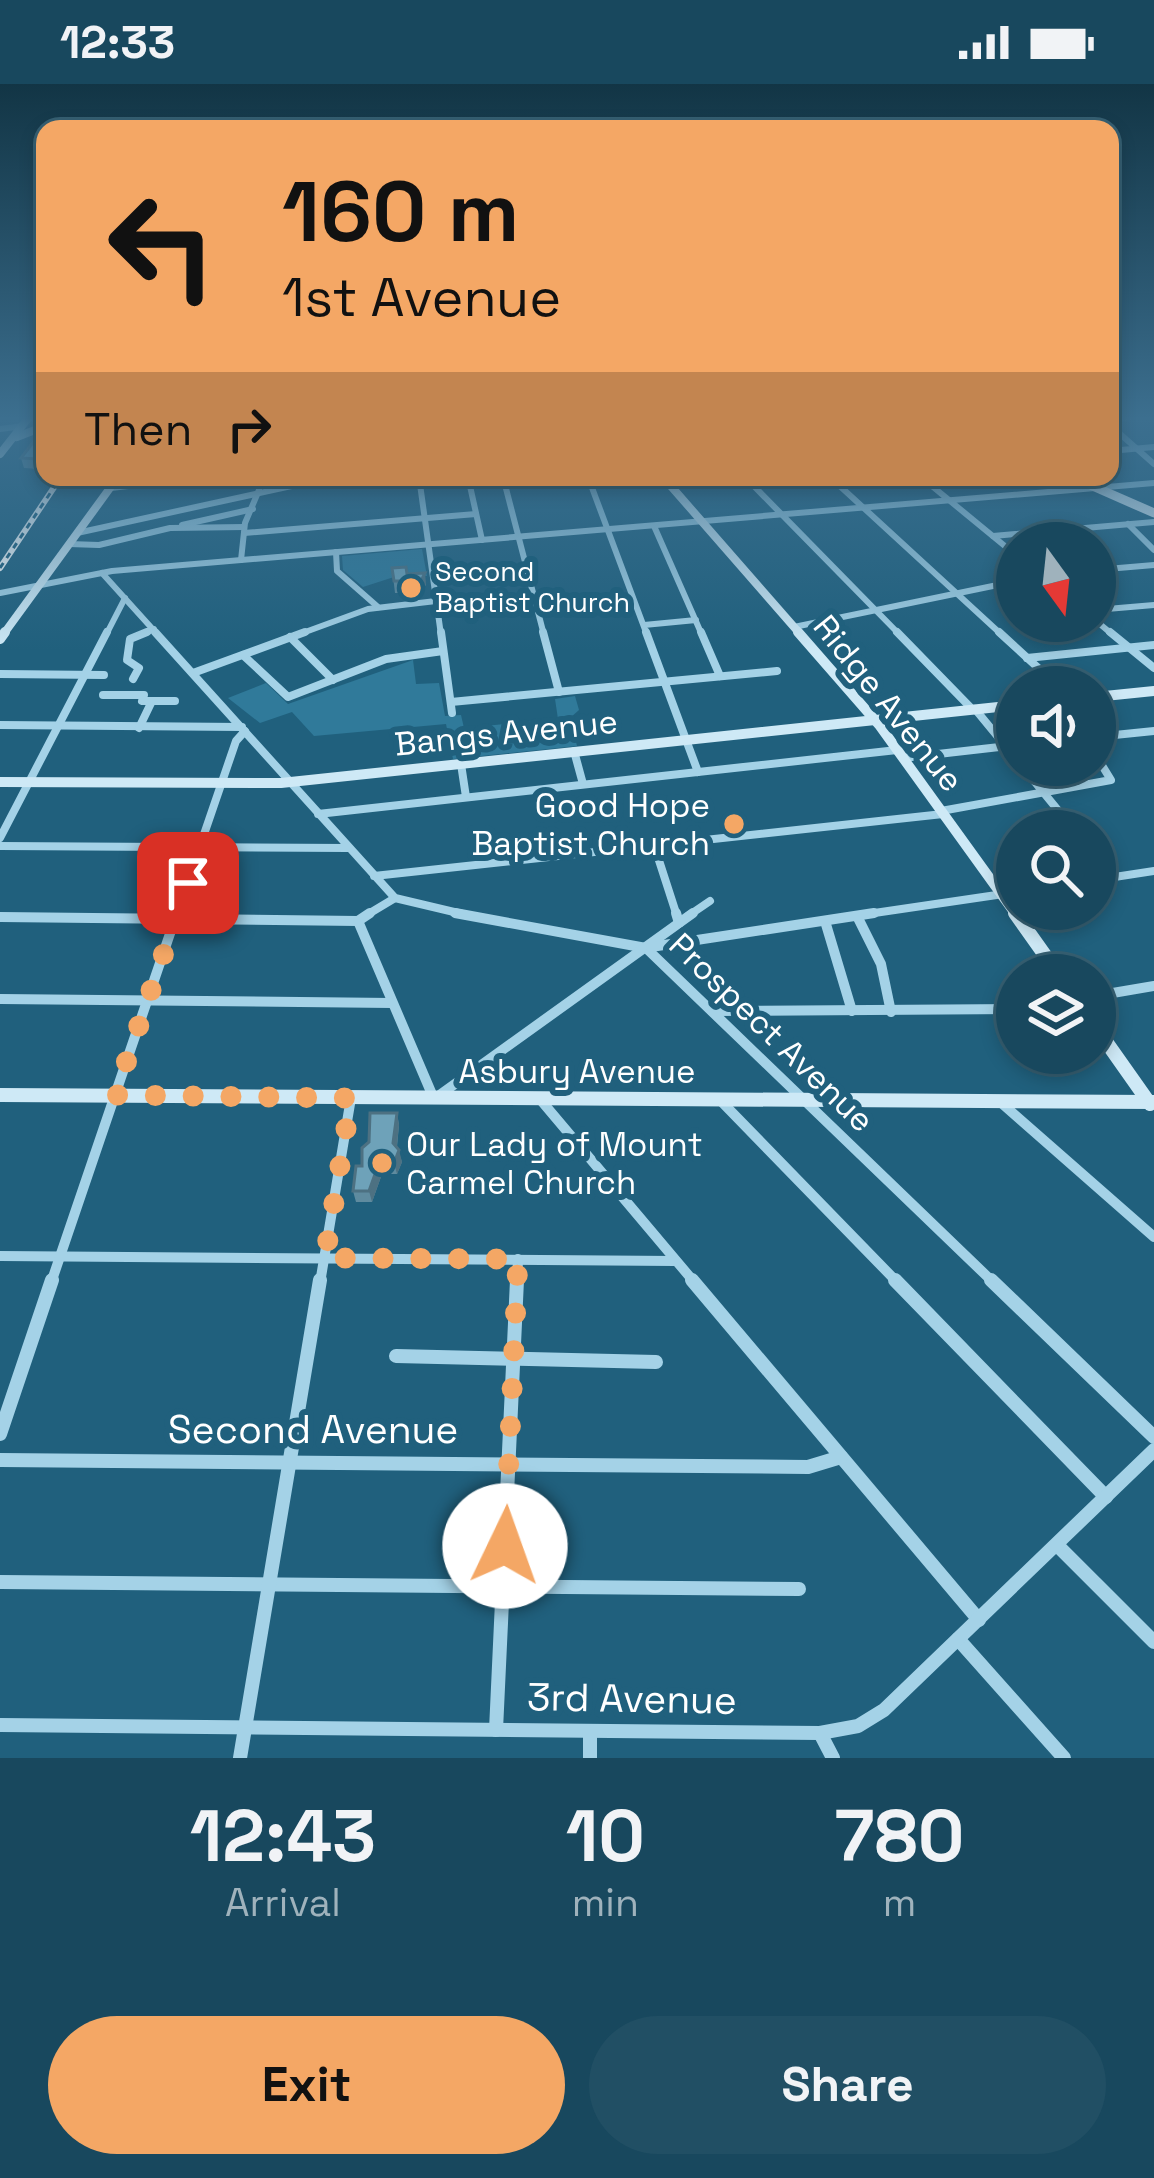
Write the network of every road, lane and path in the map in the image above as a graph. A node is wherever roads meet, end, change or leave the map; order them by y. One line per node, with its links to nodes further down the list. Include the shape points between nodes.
1 (106, 495): 27 (street)
2 (237, 495): 27 (street)
3 (257, 495): 15 (street)
4 (422, 495): 20 (street)
5 (472, 495): 17 (street)
6 (508, 495): 29 (street)
7 (595, 495): 26 (street)
8 (679, 495): 21 (street, Ridge Avenue)
9 (763, 495): 18 (street)
10 (850, 495): 16 (street)
11 (943, 495): 14 (street)
12 (1016, 495): 14 (street)
13 (1111, 495): 19 (main road)
14 (950, 501): 16 (street); 28 (street)
15 (253, 508): 24 (street); 25 (street)
16 (864, 508): 18 (street); 43 (street)
17 (476, 514): 20 (street); 31 (street)
18 (783, 515): 21 (street); 49 (street)
19 (1154, 518): 22 (street)
20 (426, 519): 25 (street); 33 (street)
21 (702, 522): 23 (street); 52 (street, Ridge Avenue)
22 (1128, 524): 28 (street); 34 (street)
23 (654, 526): 26 (street); 50 (street)
24 (170, 528): 25 (street); 32 (street)
25 (244, 530): 36 (street)
26 (608, 530): 29 (street); 51 (street)
27 (77, 533): 32 (street)
28 (993, 536): 30 (street)
29 (519, 537): 31 (street); 74 (street)
30 (996, 538)
31 (482, 540): 33 (street)
32 (69, 544): 40 (street)
33 (428, 544): 35 (street); 44 (street)
34 (1154, 550)
35 (336, 552): 36 (street); 47 (street, via 338,572)
36 (242, 560): 39 (street)
37 (1154, 565): 38 (street)
38 (1116, 568)
39 (102, 573): 40 (street); 45 (street)
40 (38, 585): 42 (street); 56 (street)
41 (996, 586): 43 (street)
42 (0, 593)
43 (957, 594): 49 (street); 61 (street)
44 (436, 601): 47 (street); 59 (street)
45 (129, 602): 53 (street); 67 (street)
46 (1154, 604): 48 (street)
47 (378, 607): 54 (street)
48 (1116, 608)
49 (875, 610): 52 (street); 81 (street)
50 (696, 620): 51 (street); 69 (street)
51 (644, 625): 72 (street)
52 (794, 627): 84 (street, Ridge Avenue)
53 (154, 629): 65 (street); 70 (street, via 130,639 128,660 140,668)
54 (290, 637): 60 (street); 71 (street)
55 (1116, 637): 58 (street)
56 (0, 639)
57 (1154, 645): 58 (street)
58 (1129, 648): 61 (street); 63 (street)
59 (443, 651): 71 (street, via 398,656); 79 (street)
60 (243, 655): 65 (street); 71 (street, via 284,697)
61 (1028, 658): 62 (street)
62 (1037, 666)
63 (1154, 668)
64 (777, 670): 69 (street)
65 (193, 673): 83 (street)
66 (0, 674): 67 (street)
67 (84, 675): 68 (street); 86 (street)
68 (104, 675)
69 (720, 676): 72 (street)
70 (133, 679)
71 (333, 680)
72 (664, 682): 74 (street); 93 (street)
73 (1154, 691): 76 (street)
74 (559, 692): 79 (street)
75 (103, 695): 77 (street)
76 (1116, 695)
77 (152, 700): 78 (street); 87 (street)
78 (175, 701)
79 (451, 702): 82 (street)
80 (996, 707): 81 (street, Bangs Avenue)
81 (974, 710): 84 (street, Bangs Avenue); 91 (street)
82 (452, 713)
83 (232, 716): 88 (street); 89 (street)
84 (875, 720): 93 (street, Bangs Avenue); 96 (street, Ridge Avenue)
85 (0, 725): 86 (street)
86 (58, 726): 87 (street); 101 (street)
87 (140, 728): 88 (street)
88 (182, 729): 89 (street)
89 (244, 729): 100 (street); 102 (street)
90 (1154, 730): 92 (street)
91 (996, 731)
92 (1116, 734)
93 (686, 739): 95 (street, Bangs Avenue); 98 (street)
94 (996, 747): 96 (street)
95 (574, 752): 97 (street, Bangs Avenue); 103 (street)
96 (900, 754): 98 (street); 109 (street, Ridge Avenue)
97 (460, 764): 100 (street, Bangs Avenue); 107 (street)
98 (698, 772): 103 (street)
99 (0, 782): 101 (street, Bangs Avenue)
100 (290, 782): 102 (street, Bangs Avenue); 110 (street)
101 (29, 783): 102 (street, Bangs Avenue); 111 (street)
102 (221, 784): 113 (street)
103 (584, 784): 107 (street)
104 (1038, 786): 106 (street)
105 (1081, 786): 106 (street)
106 (1044, 793): 108 (street); 109 (street)
107 (466, 797): 110 (street)
108 (1058, 810)
109 (942, 812): 112 (street); 118 (street, Ridge Avenue)
110 (318, 814): 114 (street)
111 (0, 842): 113 (street)
112 (654, 845): 116 (street); 127 (street)
113 (200, 847): 114 (street); 124 (street)
114 (348, 848): 116 (street)
115 (1154, 872): 117 (street)
116 (374, 876): 120 (street)
117 (1116, 878)
118 (996, 887)
119 (996, 895): 122 (street)
120 (394, 898): 125 (street); 128 (street, Prospect Avenue)
121 (710, 901): 127 (street)
122 (857, 916): 126 (street); 137 (street, via 881,964)
123 (0, 917): 124 (street)
124 (175, 918): 125 (street); 132 (street)
125 (358, 921): 133 (street)
126 (825, 921): 128 (street); 136 (street)
127 (679, 923): 128 (street)
128 (646, 948): 135 (street, Prospect Avenue); 144 (street)
129 (1154, 986): 130 (street)
130 (1116, 992)
131 (0, 999): 132 (street)
132 (147, 1000): 133 (street); 140 (street)
133 (392, 1003): 144 (street)
134 (996, 1010): 137 (street)
135 (712, 1011): 136 (street); 145 (street, Prospect Avenue)
136 (852, 1011): 137 (street)
137 (891, 1012)
138 (1116, 1055): 147 (street)
139 (0, 1095): 140 (street, Asbury Avenue)
140 (115, 1095): 141 (street, Asbury Avenue); 150 (street)
141 (351, 1098): 144 (street, Asbury Avenue); 151 (street)
142 (539, 1098): 143 (street, Asbury Avenue); 144 (street, Asbury Avenue); 153 (street)
143 (718, 1098): 145 (street, Asbury Avenue); 164 (street)
144 (434, 1099)
145 (805, 1099): 146 (street, Asbury Avenue); 158 (street, Prospect Avenue)
146 (998, 1100): 147 (street, Asbury Avenue); 148 (street)
147 (1152, 1104)
148 (1154, 1238)
149 (0, 1256): 150 (street)
150 (60, 1256): 151 (street); 157 (street)
151 (325, 1258): 152 (street); 162 (street)
152 (518, 1259): 153 (street); 155 (street)
153 (675, 1261): 160 (street)
154 (396, 1356): 155 (street)
155 (513, 1358): 156 (street); 163 (street)
156 (656, 1362)
157 (0, 1434)
158 (1154, 1437)
159 (1154, 1450): 164 (street, 3rd Avenue)
160 (841, 1457): 163 (street, Second Avenue, via 808,1467); 170 (street)
161 (0, 1460): 162 (street, Second Avenue)
162 (290, 1462): 163 (street, Second Avenue); 167 (street)
163 (508, 1464): 168 (street)
164 (1106, 1497): 165 (street, 3rd Avenue)
165 (1058, 1545): 170 (street, 3rd Avenue); 172 (street)
166 (0, 1582): 167 (street)
167 (270, 1585): 168 (street); 174 (street)
168 (503, 1587): 169 (street); 175 (street)
169 (799, 1589)
170 (979, 1620): 171 (street, 3rd Avenue)
171 (958, 1639): 177 (street, 3rd Avenue, via 884,1710 858,1726); 181 (street)
172 (1154, 1642)
173 (0, 1725): 174 (street, 3rd Avenue)
174 (246, 1727): 175 (street, 3rd Avenue); 178 (street)
175 (496, 1730): 176 (street, 3rd Avenue)
176 (590, 1732): 177 (street, 3rd Avenue); 179 (street)
177 (820, 1733): 180 (street)
178 (240, 1758)
179 (590, 1758)
180 (833, 1758)
181 (1064, 1758)

